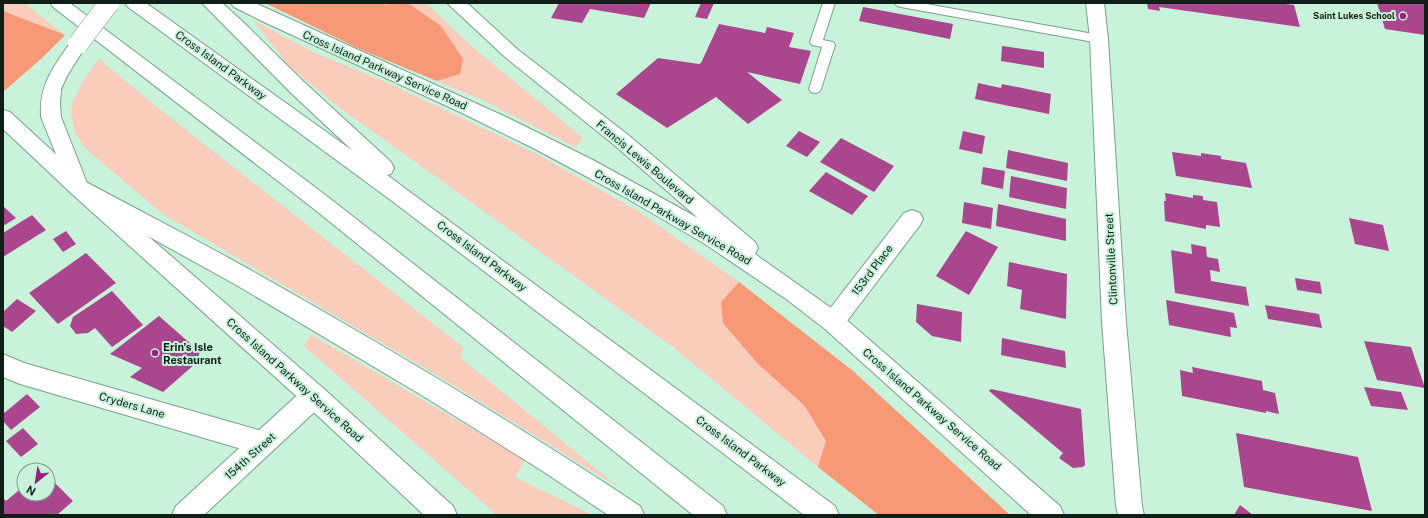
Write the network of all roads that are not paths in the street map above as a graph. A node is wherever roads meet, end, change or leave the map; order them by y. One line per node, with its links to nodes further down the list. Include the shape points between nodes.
1 (59, 3): 23 (main road, via 321,202)
2 (109, 3): 13 (main road, bridge, via 58,74 52,89 52,117)
3 (134, 3): 15 (main road, Cross Island Parkway)
4 (211, 3): 15 (main road)
5 (240, 3): 16 (main road, Cross Island Parkway Service Road, via 499,122 602,175 749,262)
6 (456, 3): 16 (main road, Francis Lewis Boulevard, via 511,53 620,139)
7 (829, 3): 11 (lane, via 816,42 829,45)
8 (901, 3): 10 (lane)
9 (1095, 3): 10 (main road, Clintonville Street)
10 (1099, 39): 26 (main road, Clintonville Street, via 1114,322 1128,506)
11 (815, 89)
12 (3, 117): 13 (main road, Cross Island Parkway Service Road)
13 (79, 188): 18 (main road, Cross Island Parkway Service Road); 22 (main road, via 246,279 425,384 553,463)
14 (912, 218): 16 (main road, 153rd Place)
15 (466, 244): 24 (main road, Cross Island Parkway)
16 (833, 322): 25 (main road, Cross Island Parkway Service Road)
17 (3, 365): 19 (main road, Cryders Lane, via 20,373)
18 (314, 396): 19 (main road, 154th Street); 21 (main road, Cross Island Parkway Service Road)
19 (262, 443): 20 (main road, 154th Street)
20 (185, 515)
21 (444, 515)
22 (631, 515)
23 (714, 515)
24 (826, 515)
25 (1051, 515)
26 (1131, 515)

